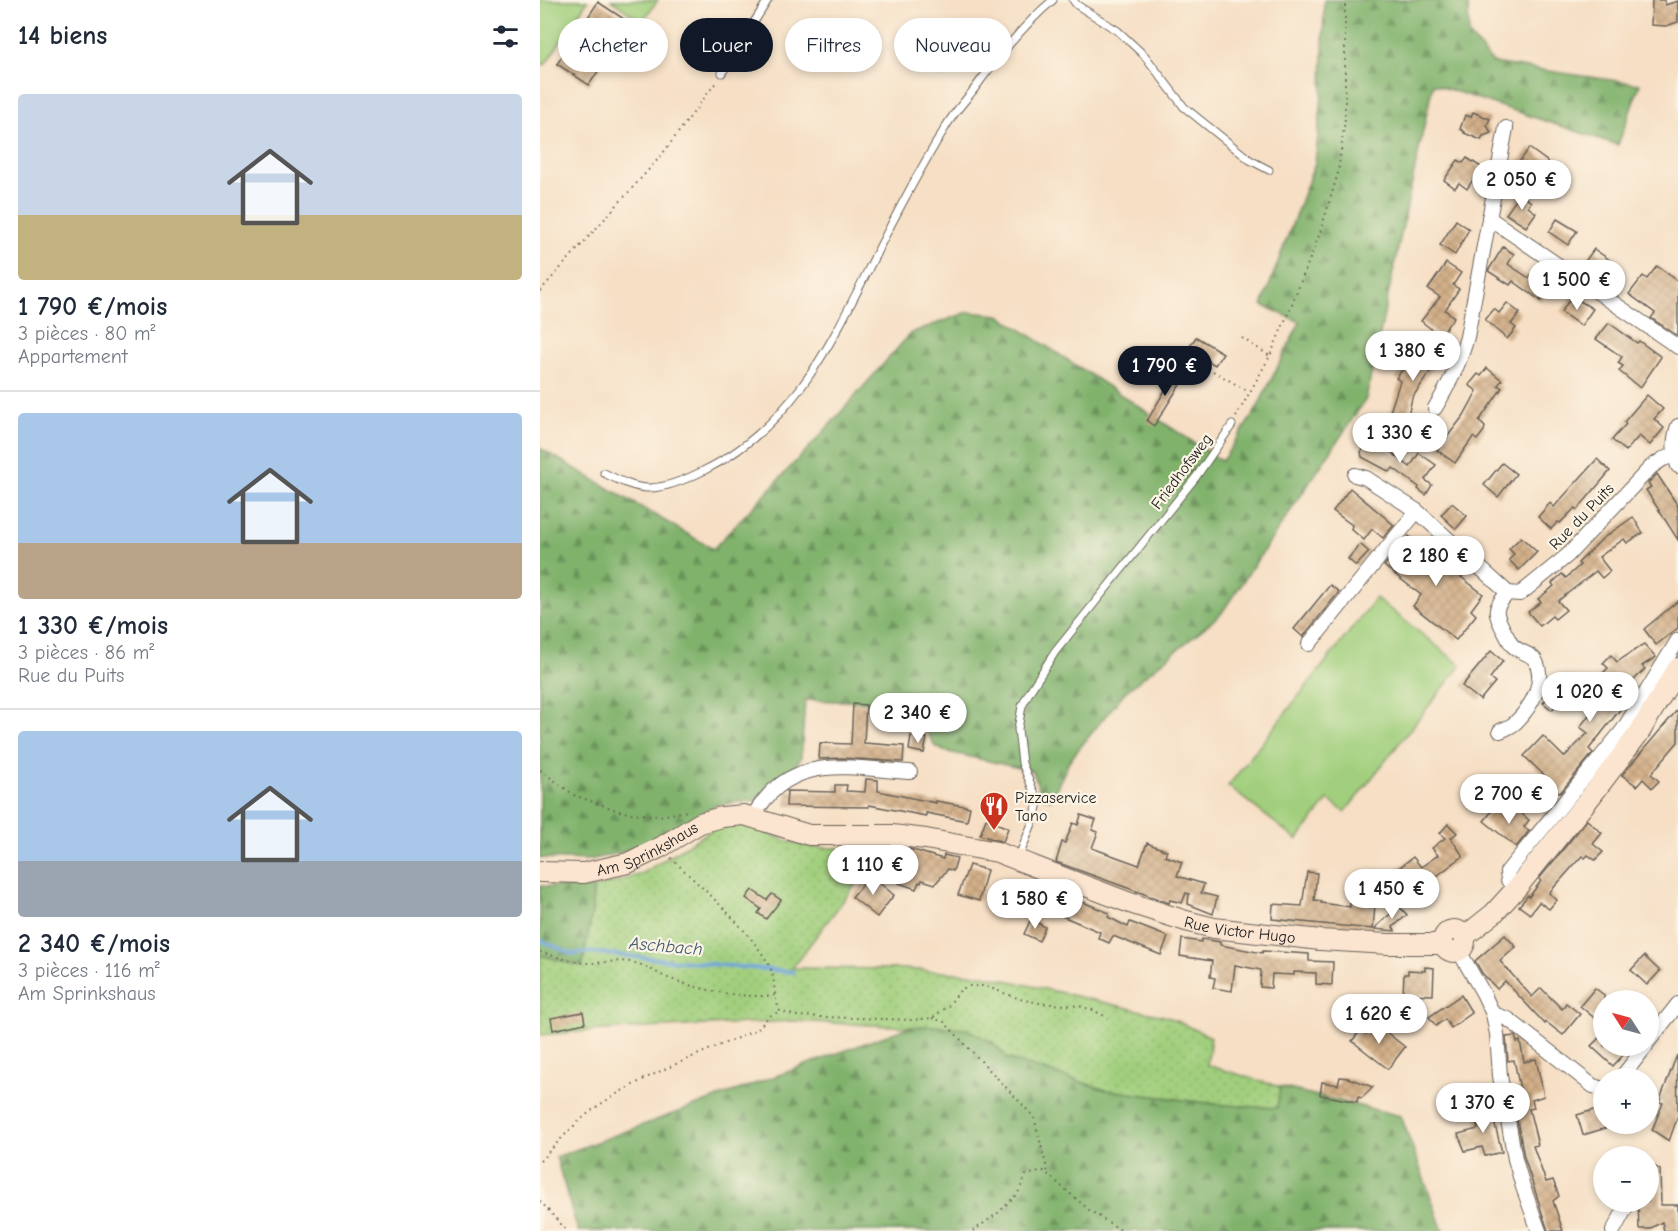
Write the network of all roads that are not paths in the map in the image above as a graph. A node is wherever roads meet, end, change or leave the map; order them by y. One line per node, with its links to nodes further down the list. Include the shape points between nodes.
1 (768, 0): 4 (lane)
2 (1053, 0): 13 (lane, via 992,65 946,126 837,331 811,376 785,410 725,460 689,478 651,488 620,481)
3 (1073, 0): 6 (lane, via 1118,31 1145,56 1184,107 1250,160)
4 (722, 74)
5 (1506, 128): 7 (street)
6 (1269, 170)
7 (1490, 218): 8 (street); 9 (street, via 1461,360)
8 (1678, 347)
9 (1436, 408)
10 (1232, 425): 23 (lane, Friedhofsweg, via 1196,477 1055,652 1022,706 1018,729 1022,763 1038,802)
11 (1678, 426): 12 (street, via 1674,438)
12 (1676, 460): 16 (street, Rue du Puits, via 1663,459 1651,467 1569,555 1520,594)
13 (604, 472)
14 (1355, 475): 15 (street)
15 (1417, 511): 16 (street); 18 (street)
16 (1508, 593): 20 (street, via 1496,609 1497,617 1513,646 1534,658 1540,683 1515,723)
17 (1678, 640): 26 (street, via 1623,730 1507,873)
18 (1309, 644)
19 (1678, 668): 26 (street, via 1639,733)
20 (1500, 731)
21 (910, 772): 22 (street, via 852,769 795,774 768,794)
22 (753, 817): 23 (street, Am Sprinkshaus, via 809,835 892,835); 25 (street, Am Sprinkshaus, via 732,815 700,823 628,863 584,873)
23 (1018, 859): 24 (street, Am Sprinkshaus)
24 (1049, 871): 27 (street, Rue Victor Hugo, via 1130,903 1214,928 1328,941)
25 (540, 872)
26 (1515, 890): 27 (street, via 1494,913)
27 (1455, 944): 29 (street)
28 (1678, 1004): 30 (street)
29 (1493, 1014): 33 (street, via 1508,1019); 35 (street, via 1515,1159)
30 (1659, 1029)
31 (1638, 1056): 32 (street)
32 (1629, 1068)
33 (1593, 1086)
34 (1623, 1212): 36 (street)
35 (1539, 1231)
36 (1613, 1231)

